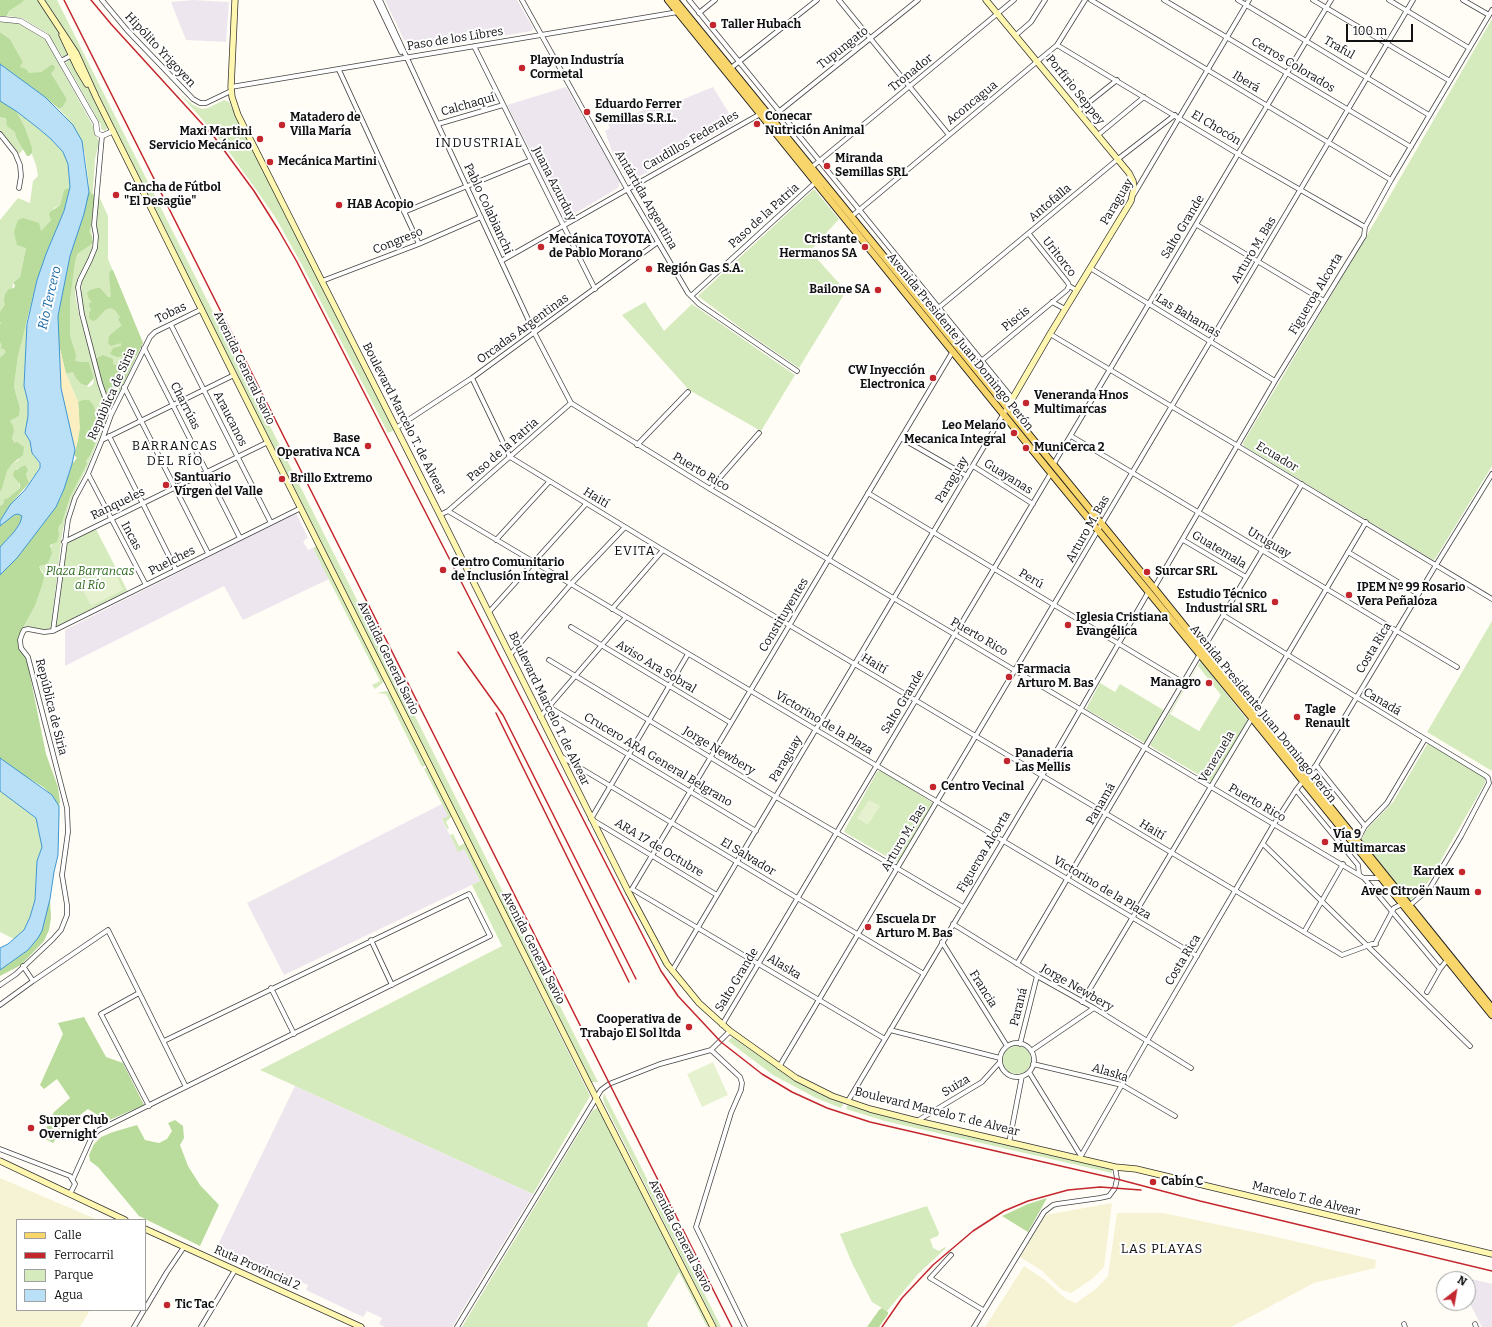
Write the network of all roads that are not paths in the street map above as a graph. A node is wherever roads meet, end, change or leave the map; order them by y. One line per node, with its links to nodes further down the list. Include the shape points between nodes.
1 (41, 0): 46 (main road, Avenida General Savio)
2 (102, 0): 59 (street, Hipólito Yrigoyen, via 193,99 200,103 206,102)
3 (235, 0): 59 (main road, Boulevard Marcelo T. de Alvear)
4 (376, 0): 45 (street)
5 (380, 0): 47 (street, Pablo Colabianchi)
6 (522, 0): 36 (street, Antártida Argentina)
7 (668, 0): 31 (main road, Avenida Presidente Juan Domingo Perón)
8 (675, 0): 31 (main road, Avenida Presidente Juan Domingo Perón)
9 (689, 0): 32 (street, Avenida Presidente Juan Domingo Perón)
10 (715, 0): 32 (street)
11 (817, 0): 49 (street)
12 (839, 0): 39 (street)
13 (918, 0): 39 (street, Tupungato)
14 (986, 0): 33 (main road, Porfirio Seppey)
15 (1014, 0): 33 (street, Tronador)
16 (1045, 0): 37 (street, via 1032,22)
17 (1085, 0): 42 (street, Aconcagua)
18 (1091, 0): 53 (street, Iberá)
19 (1164, 0): 38 (street, Cerros Colorados)
20 (1238, 0): 27 (street, Traful)
21 (1249, 0): 27 (street, Paraguay)
22 (1313, 0): 28 (street)
23 (1332, 0): 28 (street, Salto Grande)
24 (1389, 0): 29 (street)
25 (1413, 0): 29 (street, Arturo M. Bas)
26 (1463, 0): 34 (street)
27 (1246, 5): 38 (street, Paraguay); 40 (street, Traful)
28 (1327, 8): 40 (street, Salto Grande); 41 (street)
29 (1407, 10): 41 (street, Arturo M. Bas); 44 (street)
30 (1492, 10): 34 (street, Figueroa Alcorta)
31 (680, 11): 36 (street, Paso de los Libres); 51 (main road, Avenida Presidente Juan Domingo Perón); 66 (main road, Avenida Presidente Juan Domingo Perón)
32 (699, 13): 49 (street, Avenida Presidente Juan Domingo Perón)
33 (998, 14): 37 (main road, Porfirio Seppey); 58 (street, Tronador)
34 (1489, 15): 44 (street, Figueroa Alcorta)
35 (0, 19): 48 (street, via 20,21 44,34)
36 (542, 35): 43 (street, Paso de los Libres); 87 (street, Antártida Argentina)
37 (1016, 35): 50 (main road, Porfirio Seppey)
38 (1227, 37): 53 (street, Paraguay); 54 (street, Cerros Colorados)
39 (871, 39): 58 (street); 64 (street, Tupungato)
40 (1306, 41): 54 (street, Salto Grande); 55 (street, Traful)
41 (1387, 43): 55 (street, Arturo M. Bas); 57 (street)
42 (1058, 45): 50 (street, Aconcagua); 56 (street, El Chocón)
43 (474, 46): 47 (street, Paso de los Libres); 61 (street, Juana Azurduy)
44 (1469, 48): 57 (street, Figueroa Alcorta)
45 (401, 52)
46 (74, 54): 48 (street); 71 (main road, Avenida General Savio, via 81,74)
47 (406, 57): 52 (street, Paso de los Libres); 70 (street, Pablo Colabianchi)
48 (61, 61): 75 (street, via 96,123 98,133)
49 (739, 61): 51 (street); 64 (street, Avenida Presidente Juan Domingo Perón)
50 (1038, 62): 65 (main road, Porfirio Seppey); 74 (street, Aconcagua)
51 (731, 68): 66 (main road, Avenida Presidente Juan Domingo Perón)
52 (339, 70): 59 (street, Paso de los Libres); 91 (street)
53 (1208, 70): 62 (street, Iberá); 68 (street, Paraguay)
54 (1288, 73): 62 (street, Salto Grande); 63 (street, Cerros Colorados)
55 (1367, 76): 63 (street, Arturo M. Bas); 67 (street, Traful)
56 (1117, 80): 60 (street, El Chocón); 65 (street)
57 (1450, 81): 67 (street, Figueroa Alcorta)
58 (909, 87): 74 (street); 81 (street, Tronador)
59 (231, 89): 103 (main road, Boulevard Marcelo T. de Alvear, via 233,103 244,129)
60 (1144, 97): 68 (street, El Chocón); 73 (street)
61 (503, 105): 70 (street, Calchaquí); 79 (street, Juana Azurduy)
62 (1268, 107): 76 (street, Iberá); 78 (street, Salto Grande)
63 (1347, 109): 76 (street, Arturo M. Bas); 77 (street, Cerros Colorados)
64 (779, 111): 69 (street, Tupungato); 81 (street, Avenida Presidente Juan Domingo Perón)
65 (1078, 111): 73 (main road, Porfirio Seppey)
66 (763, 112): 69 (main road, Avenida Presidente Juan Domingo Perón); 84 (main road, Avenida Presidente Juan Domingo Perón); 87 (street, Caudillos Federales)
67 (1429, 115): 77 (street, Figueroa Alcorta)
68 (1177, 117): 78 (street, El Chocón); 80 (street, Antofalla); 89 (street, Paraguay)
69 (771, 118): 82 (main road, Avenida Presidente Juan Domingo Perón)
70 (438, 124): 85 (street, Pablo Colabianchi)
71 (113, 131): 75 (street); 112 (main road, Avenida General Savio)
72 (0, 134): 86 (street, via 11,147 20,165)
73 (1098, 134): 80 (main road, Porfirio Seppey)
74 (949, 135): 90 (street, Aconcagua)
75 (102, 136): 137 (street, via 94,225 95,248 80,280 78,292 98,376)
76 (1328, 143): 83 (street, Iberá); 88 (street, Arturo M. Bas)
77 (1411, 147): 83 (street, Figueroa Alcorta)
78 (1238, 154): 88 (street, El Chocón); 94 (street, Salto Grande)
79 (530, 160): 85 (street); 95 (street, Juana Azurduy)
80 (1118, 160): 89 (main road, Porfirio Seppey, via 1133,181); 97 (street, Antofalla)
81 (820, 161): 82 (street, Tronador); 90 (street, Avenida Presidente Juan Domingo Perón)
82 (812, 167): 92 (main road, Avenida Presidente Juan Domingo Perón)
83 (1391, 180): 96 (street, Figueroa Alcorta)
84 (816, 182): 107 (street, Paso de la Patria); 121 (main road, Avenida Presidente Juan Domingo Perón)
85 (466, 186): 91 (street); 93 (street, Pablo Colabianchi)
86 (19, 188)
87 (627, 189): 95 (street, Caudillos Federales); 98 (street, Antártida Argentina)
88 (1301, 190): 96 (street, El Chocón); 101 (street, Arturo M. Bas)
89 (1132, 198): 102 (main road, Paraguay)
90 (860, 210): 92 (street, Aconcagua); 111 (street, Avenida Presidente Juan Domingo Perón)
91 (404, 212): 99 (street)
92 (852, 216): 114 (main road, Avenida Presidente Juan Domingo Perón)
93 (480, 217): 99 (street, Congreso); 100 (street, Pablo Colabianchi)
94 (1197, 225): 101 (street); 110 (street, Salto Grande)
95 (563, 226): 100 (street, Caudillos Federales); 105 (street, Juana Azurduy)
96 (1365, 227): 108 (street, Figueroa Alcorta, via 1364,236)
97 (1029, 234): 104 (street, Uritorco); 111 (street, Antofalla)
98 (658, 242): 105 (street, Orcadas Argentinas); 107 (street, Antártida Argentina)
99 (419, 244): 103 (street, Congreso)
100 (501, 261): 116 (street, Pablo Colabianchi)
101 (1258, 261): 108 (street); 119 (street, Arturo M. Bas)
102 (1090, 268): 106 (main road, Paraguay); 110 (street, Las Bahamas)
103 (322, 281): 139 (main road, Boulevard Marcelo T. de Alvear)
104 (1069, 286): 106 (street, Uritorco); 109 (street, Piscis)
105 (595, 289): 116 (street, Orcadas Argentinas)
106 (1076, 290): 113 (main road, Paraguay)
107 (691, 296): 125 (street, Antártida Argentina)
108 (1324, 301): 128 (street, Figueroa Alcorta)
109 (1052, 302): 113 (street); 122 (street, Piscis)
110 (1149, 304): 119 (street, Las Bahamas); 124 (street, Salto Grande)
111 (939, 307): 114 (street, Antofalla); 122 (street, Avenida Presidente Juan Domingo Perón)
112 (202, 309): 115 (street, Tobas); 126 (main road, Avenida General Savio)
113 (1065, 309): 117 (main road, Paraguay)
114 (931, 314): 123 (main road, Avenida Presidente Juan Domingo Perón)
115 (170, 325): 118 (street, Tobas, via 154,332); 130 (street, Araucanos)
116 (535, 334): 127 (street, Orcadas Argentinas); 133 (street, Pablo Colabianchi)
117 (1050, 334): 124 (street, Ecuador); 132 (main road, Paraguay)
118 (150, 337): 120 (street, República de Siria)
119 (1211, 342): 128 (street, Las Bahamas); 135 (street, Arturo M. Bas)
120 (144, 348): 129 (street, República de Siria); 134 (street, Charrúas)
121 (953, 350): 136 (main road, Avenida Presidente Juan Domingo Perón); 143 (street, Constituyentes)
122 (982, 360): 123 (street, Piscis); 132 (street, Avenida Presidente Juan Domingo Perón)
123 (974, 367): 136 (main road, Avenida Presidente Juan Domingo Perón)
124 (1110, 370): 135 (street, Ecuador); 142 (street, Salto Grande)
125 (797, 371)
126 (234, 375): 130 (street); 145 (main road, Avenida General Savio)
127 (472, 378): 139 (street, Orcadas Argentinas); 149 (street)
128 (1276, 381): 147 (street, Figueroa Alcorta)
129 (124, 387): 137 (street, República de Siria); 138 (street)
130 (204, 390): 134 (street); 148 (street, Araucanos)
131 (688, 392): 146 (street)
132 (1012, 398): 136 (main road, Paraguay)
133 (571, 403): 146 (street, Puerto Rico); 149 (street, Paso de la Patria)
134 (173, 405): 138 (street); 152 (street, Charrúas)
135 (1171, 406): 147 (street, Ecuador); 154 (street, Arturo M. Bas)
136 (1006, 411): 150 (main road, Avenida Presidente Juan Domingo Perón); 151 (street, Paraguay); 153 (main road, Avenida Presidente Juan Domingo Perón)
137 (111, 415): 144 (street, República de Siria)
138 (141, 421): 141 (street); 160 (street)
139 (396, 428): 169 (main road, Boulevard Marcelo T. de Alvear)
140 (759, 433): 161 (street)
141 (109, 436): 144 (street); 163 (street)
142 (1071, 436): 150 (street, Salto Grande); 154 (street, Uruguay)
143 (901, 438): 157 (street, Guayanas); 162 (street, Constituyentes)
144 (102, 440): 155 (street, República de Siria)
145 (268, 442): 148 (street, Ranqueles); 166 (main road, Avenida General Savio)
146 (637, 445): 161 (street, Puerto Rico)
147 (1238, 446): 159 (street, Ecuador); 168 (street, Figueroa Alcorta)
148 (238, 456): 152 (street, Ranqueles); 171 (street, Araucanos)
149 (510, 457): 158 (street, Haití); 167 (street, Paso de la Patria)
150 (1054, 465): 174 (main road, Avenida Presidente Juan Domingo Perón)
151 (973, 466): 157 (street, Paraguay); 165 (street, Guayanas)
152 (207, 472): 160 (street, Ranqueles); 176 (street, Charrúas)
153 (1051, 472): 165 (street, Salto Grande); 174 (main road, Avenida Presidente Juan Domingo Perón)
154 (1132, 473): 168 (street, Uruguay); 174 (street, Arturo M. Bas)
155 (88, 474): 170 (street, Incas); 179 (street, República de Siria, via 68,520)
156 (1492, 474): 186 (street, Costa Rica)
157 (967, 476): 175 (street, Paraguay)
158 (549, 482): 164 (street, Haití); 177 (street)
159 (1302, 484): 172 (street, Ecuador); 181 (street, Panamá)
160 (175, 488): 163 (street, Ranqueles); 183 (street)
161 (710, 489): 184 (street, Puerto Rico)
162 (868, 494): 175 (street, Perú); 184 (street, Constituyentes)
163 (143, 503): 170 (street, Ranqueles); 188 (street)
164 (586, 504): 173 (street, Haití); 185 (street)
165 (1033, 504): 187 (street, Salto Grande)
166 (301, 508): 171 (street, Puelches); 325 (main road, Avenida General Savio)
167 (448, 511): 169 (street); 177 (street, Victorino de la Plaza)
168 (1199, 513): 178 (street, Figueroa Alcorta); 181 (street, Uruguay)
169 (440, 515): 199 (main road, Boulevard Marcelo T. de Alvear)
170 (111, 519): 179 (street, Ranqueles); 191 (street, Incas)
171 (271, 522): 176 (street, Puelches)
172 (1366, 522): 182 (street, Venezuela); 186 (street, Ecuador)
173 (625, 527): 180 (street, Haití); 190 (street)
174 (1100, 527): 193 (main road, Avenida Presidente Juan Domingo Perón); 197 (street, Arturo M. Bas)
175 (933, 532): 187 (street, Perú); 195 (street, Paraguay)
176 (240, 538): 183 (street, Puelches)
177 (496, 540): 185 (street, Victorino de la Plaza)
178 (1183, 540): 189 (street, Guatemala); 193 (street, Figueroa Alcorta)
179 (64, 542): 204 (street, República de Siria)
180 (662, 550): 198 (street); 202 (street, Haití)
181 (1262, 551): 189 (street, Panamá); 192 (street, Uruguay)
182 (1348, 552): 192 (street, Venezuela); 194 (street)
183 (208, 553): 188 (street, Puelches)
184 (828, 560): 195 (street, Puerto Rico); 202 (street, Constituyentes)
185 (533, 562): 190 (street, Victorino de la Plaza); 199 (street)
186 (1436, 565): 194 (street, Costa Rica); 196 (street, Ecuador)
187 (994, 569): 197 (street, Perú); 206 (street, Salto Grande)
188 (176, 570): 191 (street, Puelches)
189 (1246, 577): 200 (street, Panamá)
190 (571, 584): 198 (street, Victorino de la Plaza); 211 (street)
191 (146, 585): 204 (street, Puelches)
192 (1326, 589): 205 (street, Uruguay); 212 (street, Venezuela)
193 (1152, 590): 207 (street, Figueroa Alcorta); 209 (main road, Avenida Presidente Juan Domingo Perón)
194 (1418, 594): 205 (street, Costa Rica)
195 (894, 599): 206 (street, Puerto Rico); 214 (street, Paraguay)
196 (1492, 599)
197 (1055, 605): 207 (street, Perú); 216 (street, Arturo M. Bas)
198 (612, 609): 201 (street, Victorino de la Plaza)
199 (489, 612): 211 (main road, Boulevard Marcelo T. de Alvear)
200 (1223, 615): 209 (street, Panamá); 212 (street, Canadá)
201 (626, 617): 208 (street); 210 (street, Victorino de la Plaza)
202 (789, 626): 214 (street, Haití); 220 (street, Constituyentes)
203 (571, 627): 208 (street, Aviso Ara Sobral)
204 (52, 631): 288 (street, República de Siria, via 24,630 20,640 21,648 28,657 66,808 68,832 62,876 67,915 61,930)
205 (1396, 631): 215 (street, Uruguay); 221 (street, Costa Rica)
206 (954, 635): 216 (street, Puerto Rico); 222 (street, Salto Grande)
207 (1119, 644): 218 (street, Perú); 224 (street, Figueroa Alcorta)
208 (602, 646): 217 (street); 219 (street, Aviso Ara Sobral)
209 (1202, 651): 218 (street, Panamá); 225 (main road, Avenida Presidente Juan Domingo Perón)
210 (688, 654): 219 (street); 220 (street, Victorino de la Plaza)
211 (510, 655): 226 (main road, Boulevard Marcelo T. de Alvear)
212 (1287, 655): 221 (street, Canadá); 225 (street, Venezuela)
213 (549, 660): 217 (street, Jorge Newbery)
214 (854, 664): 222 (street, Haití); 229 (street, Paraguay)
215 (1457, 667)
216 (1016, 670): 224 (street, Puerto Rico); 230 (street, Arturo M. Bas)
217 (576, 676): 223 (street); 227 (street, Jorge Newbery)
218 (1184, 682): 232 (street, Panamá)
219 (669, 686): 227 (street); 228 (street, Aviso Ara Sobral)
220 (750, 691): 228 (street, Constituyentes); 229 (street, Victorino de la Plaza)
221 (1356, 697): 231 (street, Canadá); 237 (street, Costa Rica)
222 (915, 701): 230 (street, Haití); 236 (street, Salto Grande)
223 (549, 707): 226 (street); 233 (street, Crucero ARA General Belgrano)
224 (1081, 710): 232 (street, Puerto Rico); 238 (street, Figueroa Alcorta)
225 (1253, 714): 239 (main road, Avenida Presidente Juan Domingo Perón); 241 (street, Venezuela)
226 (540, 717): 234 (main road, Boulevard Marcelo T. de Alvear)
227 (649, 720): 233 (street); 235 (street, Jorge Newbery)
228 (731, 723): 235 (street, Constituyentes)
229 (816, 730): 236 (street, Victorino de la Plaza); 244 (street, Paraguay)
230 (976, 736): 238 (street, Haití); 245 (street, Arturo M. Bas)
231 (1425, 739): 250 (street, via 1387,803); 273 (street, Canadá, via 1486,776 1489,784 1430,888)
232 (1145, 748): 241 (street, Puerto Rico); 246 (street, Panamá)
233 (629, 754): 240 (street); 243 (street, Crucero ARA General Belgrano)
234 (561, 757): 240 (street, El Salvador); 247 (main road, Boulevard Marcelo T. de Alvear)
235 (711, 758): 243 (street, Constituyentes); 244 (street, Jorge Newbery)
236 (877, 765): 245 (street, Victorino de la Plaza); 252 (street, Salto Grande)
237 (1316, 765): 239 (street, Costa Rica); 250 (street)
238 (1042, 776): 246 (street, Haití); 253 (street, Figueroa Alcorta)
239 (1304, 779): 242 (street, Costa Rica); 254 (main road, Avenida Presidente Juan Domingo Perón); 258 (main road, Avenida Presidente Juan Domingo Perón)
240 (610, 786): 247 (street); 248 (street, El Salvador)
241 (1210, 787): 249 (street, Puerto Rico); 256 (street, Venezuela)
242 (1296, 790): 249 (street, Costa Rica); 261 (street)
243 (691, 791): 248 (street, Constituyentes); 251 (street, Crucero ARA General Belgrano)
244 (776, 796): 251 (street, Paraguay); 252 (street, Jorge Newbery)
245 (938, 802): 253 (street, Victorino de la Plaza); 262 (street, Arturo M. Bas)
246 (1106, 814): 256 (street, Haití); 266 (street, Panamá)
247 (591, 819): 257 (street, ARA 17 de Octubre); 267 (main road, Boulevard Marcelo T. de Alvear)
248 (672, 823): 257 (street, Constituyentes); 259 (street, El Salvador)
249 (1274, 824): 255 (street, Costa Rica); 260 (street, Puerto Rico)
250 (1365, 826): 254 (street)
251 (756, 831): 259 (street, Paraguay)
252 (837, 832): 262 (street, Jorge Newbery); 270 (street, Salto Grande)
253 (1002, 841): 266 (street, Victorino de la Plaza); 274 (street, Figueroa Alcorta)
254 (1357, 841): 273 (main road, Avenida Presidente Juan Domingo Perón)
255 (1263, 844): 268 (street, Costa Rica); 271 (street)
256 (1171, 853): 268 (street, Haití); 276 (street, Venezuela)
257 (652, 856): 267 (street, Constituyentes); 269 (street, ARA 17 de Octubre)
258 (1364, 858): 261 (street); 265 (main road, Avenida Presidente Juan Domingo Perón)
259 (737, 862): 269 (street, Paraguay); 270 (street, El Salvador)
260 (1343, 864): 263 (street, Puerto Rico); 271 (street)
261 (1358, 865): 263 (street)
262 (898, 868): 274 (street, Jorge Newbery); 280 (street, Arturo M. Bas)
263 (1359, 874): 264 (street, Puerto Rico)
264 (1364, 878): 265 (street); 275 (street, Puerto Rico)
265 (1381, 878): 272 (main road, Avenida Presidente Juan Domingo Perón)
266 (1068, 880): 276 (street, Victorino de la Plaza); 287 (street, Panamá)
267 (630, 890): 278 (street, Alaska); 290 (main road, Boulevard Marcelo T. de Alvear, via 661,955)
268 (1236, 890): 279 (street, Haití); 284 (street, Costa Rica)
269 (717, 895): 278 (street, Paraguay)
270 (798, 898): 280 (street, El Salvador); 286 (street, Salto Grande)
271 (1321, 901): 279 (street); 283 (street)
272 (1402, 904): 275 (street); 285 (main road, Avenida Presidente Juan Domingo Perón)
273 (1409, 906): 303 (main road, Avenida Presidente Juan Domingo Perón)
274 (963, 907): 277 (street, Figueroa Alcorta)
275 (1392, 912): 283 (street, via 1376,943); 289 (street, Puerto Rico)
276 (1133, 918): 284 (street, Victorino de la Plaza); 300 (street, Venezuela)
277 (953, 924): 282 (street, Figueroa Alcorta); 287 (street, Jorge Newbery)
278 (698, 928): 286 (street, Alaska); 290 (street, Paraguay)
279 (1304, 932): 283 (street, Haití, via 1342,955)
280 (859, 935): 291 (street, El Salvador); 299 (street, Arturo M. Bas)
281 (371, 940): 295 (street); 295 (street, via 469,894 490,936); 296 (street)
282 (942, 942): 291 (street, Figueroa Alcorta); 313 (street, Francia)
283 (1367, 946): 314 (street)
284 (1197, 956): 311 (street, Costa Rica)
285 (1447, 960): 289 (street); 304 (main road, Avenida Presidente Juan Domingo Perón)
286 (758, 964): 299 (street, Alaska); 305 (street, Salto Grande)
287 (1017, 964): 292 (street, Jorge Newbery)
288 (23, 966): 293 (street); 294 (street, República de Siria)
289 (1440, 969): 297 (street)
290 (672, 971): 305 (main road, Boulevard Marcelo T. de Alvear)
291 (924, 974): 306 (street, Figueroa Alcorta)
292 (1037, 976): 300 (street, Jorge Newbery); 312 (street, Paraná)
293 (34, 981): 298 (street, via 108,930); 301 (street)
294 (0, 985)
295 (392, 985): 308 (street)
296 (271, 988): 308 (street); 310 (street)
297 (1427, 992)
298 (139, 993): 310 (street); 327 (street, via 101,1014)
299 (820, 1000): 309 (street, Alaska); 319 (street, Arturo M. Bas)
300 (1082, 1002): 302 (street, Jorge Newbery)
301 (0, 1004)
302 (1094, 1008): 311 (street, Jorge Newbery); 316 (street)
303 (1492, 1008)
304 (1492, 1016)
305 (722, 1025): 307 (main road, Boulevard Marcelo T. de Alvear)
306 (890, 1030): 309 (street, Figueroa Alcorta); 317 (street)
307 (730, 1031): 315 (street); 319 (main road, Boulevard Marcelo T. de Alvear)
308 (294, 1034): 324 (street)
309 (885, 1039): 326 (street, Figueroa Alcorta)
310 (164, 1041): 324 (street)
311 (1147, 1041): 320 (street, Jorge Newbery); 323 (street, Costa Rica)
312 (1020, 1044): 313 (street); 316 (street)
313 (1008, 1046): 317 (street, via 1002,1052)
314 (1470, 1046)
315 (712, 1050): 325 (street, via 669,1061 615,1081 603,1087); 351 (street, via 740,1077 742,1083 696,1227)
316 (1031, 1051): 318 (street, via 1034,1057)
317 (1000, 1060): 322 (street, via 1002,1068 1008,1074); 329 (street, Suiza, via 982,1082)
318 (1033, 1064): 321 (street); 323 (street, Alaska)
319 (779, 1067): 326 (main road, Boulevard Marcelo T. de Alvear, via 814,1087)
320 (1191, 1068)
321 (1029, 1072): 322 (street); 332 (street)
322 (1022, 1076): 330 (street)
323 (1122, 1085): 328 (street, Alaska); 332 (street, Costa Rica)
324 (186, 1087): 327 (street)
325 (596, 1097): 349 (street); 350 (main road, Avenida General Savio)
326 (848, 1101): 329 (main road, Boulevard Marcelo T. de Alvear)
327 (149, 1106): 335 (street, via 94,1134)
328 (1175, 1116)
329 (917, 1121): 330 (main road, Boulevard Marcelo T. de Alvear)
330 (1009, 1142): 332 (main road, Boulevard Marcelo T. de Alvear)
331 (0, 1149): 335 (street)
332 (1081, 1157): 334 (main road, Boulevard Marcelo T. de Alvear)
333 (0, 1161): 336 (main road)
334 (1115, 1167): 340 (main road, Marcelo T. de Alvear, via 1136,1169); 344 (street, via 1115,1188 1108,1196 1057,1204 1044,1212)
335 (73, 1179): 336 (street, via 75,1184)
336 (70, 1194): 337 (main road)
337 (123, 1219)
338 (146, 1229): 339 (main road, Ruta Provincial 2)
339 (184, 1247): 342 (main road, Ruta Provincial 2); 343 (street)
340 (1492, 1254)
341 (951, 1255): 344 (street, via 930,1278)
342 (235, 1270): 347 (street); 348 (main road, Ruta Provincial 2)
343 (146, 1307)
344 (983, 1310): 352 (street)
345 (144, 1311): 346 (street)
346 (134, 1327)
347 (201, 1327)
348 (361, 1327)
349 (457, 1327)
350 (713, 1327)
351 (745, 1327)
352 (974, 1327)

